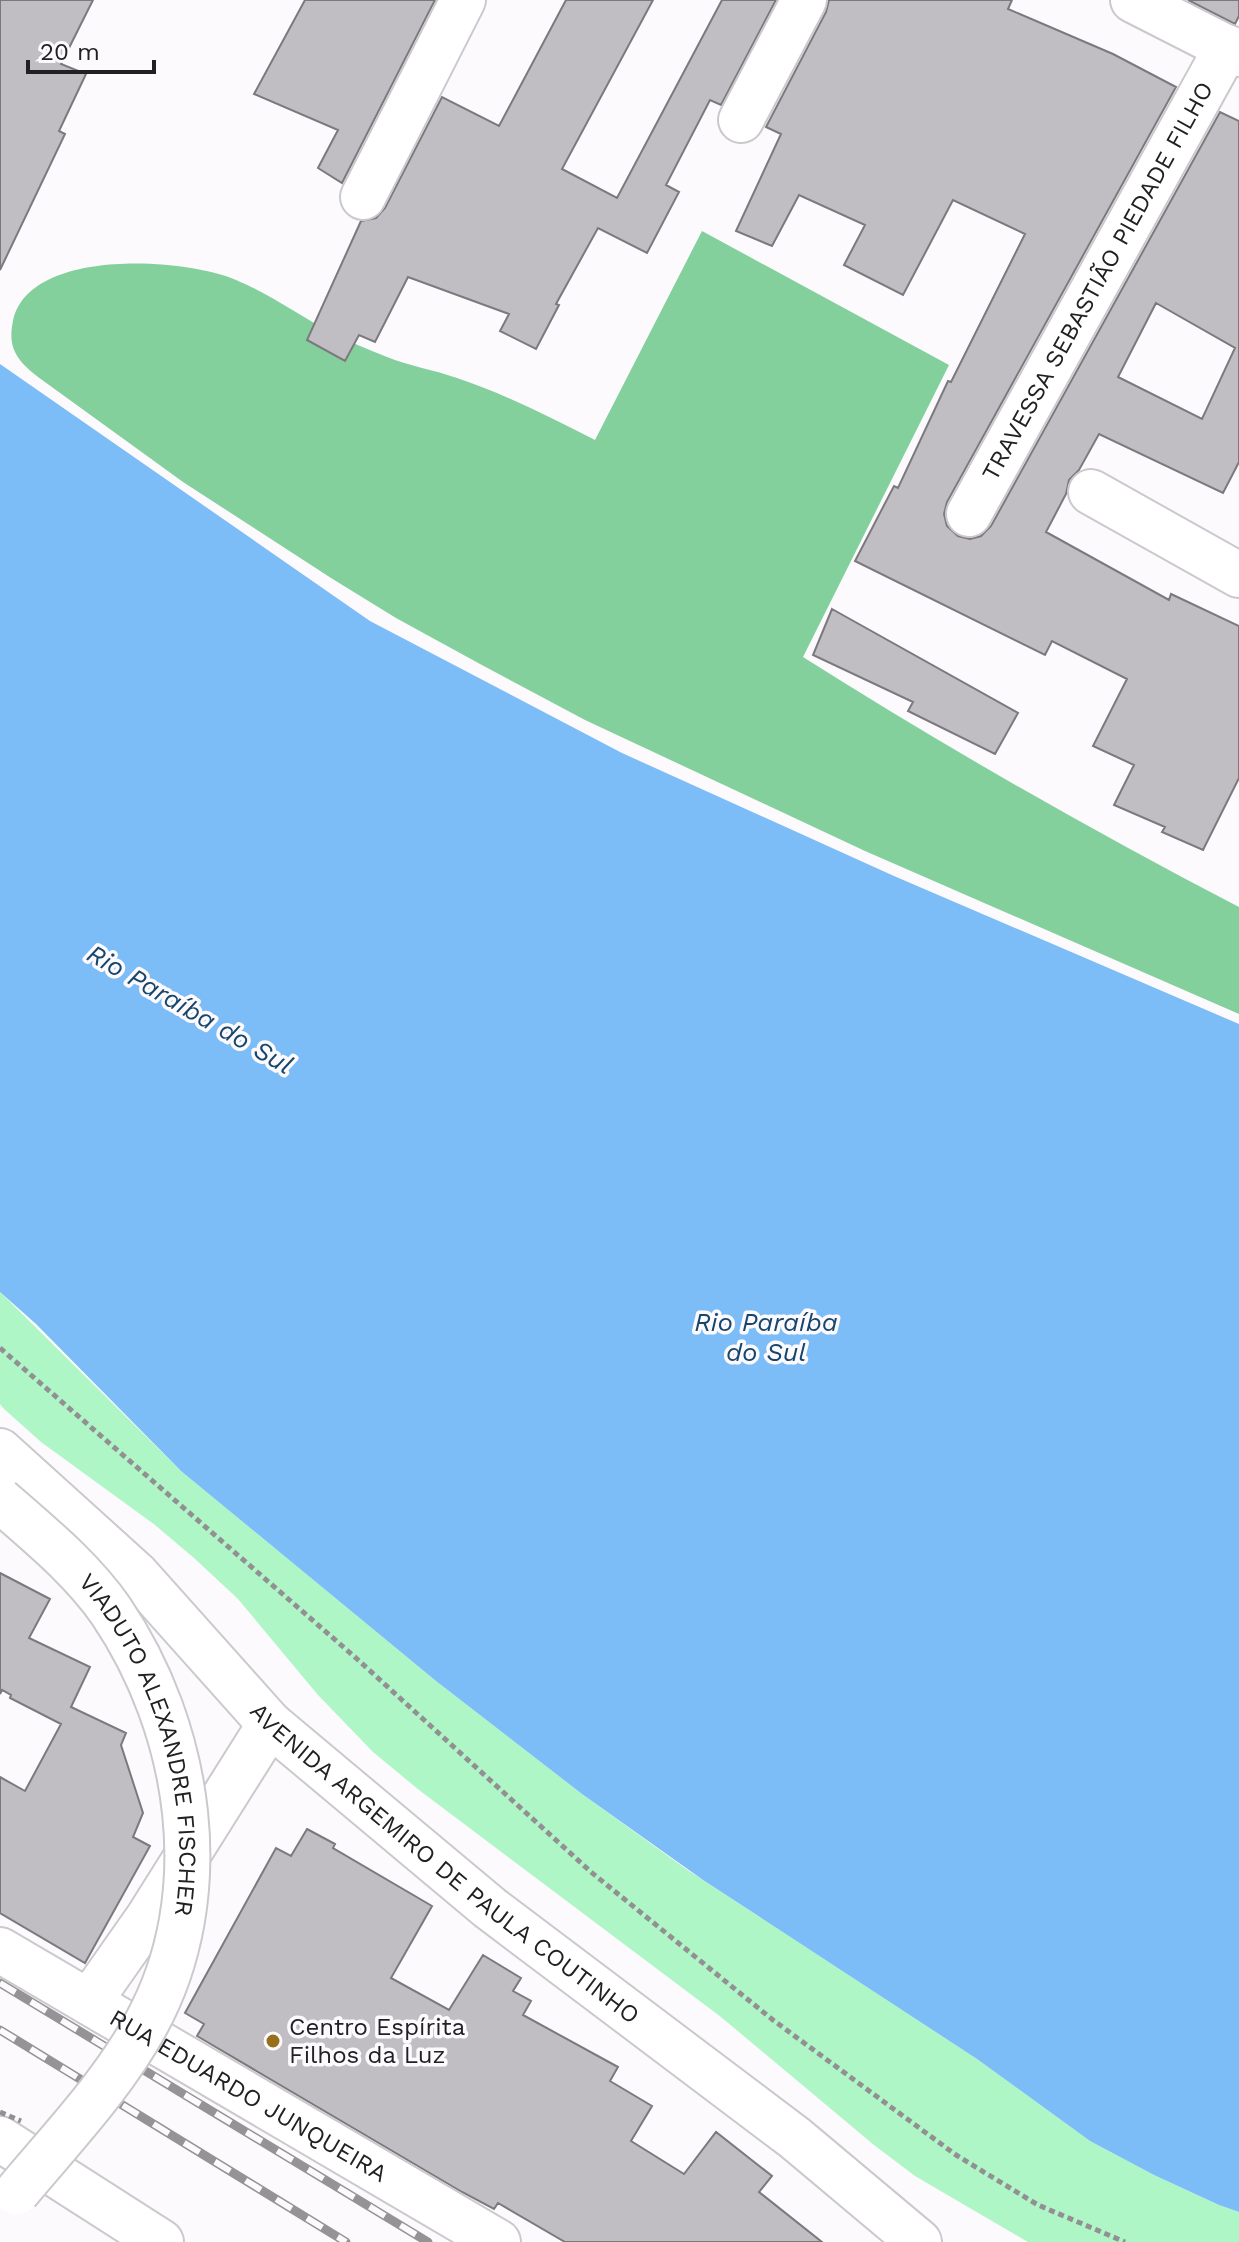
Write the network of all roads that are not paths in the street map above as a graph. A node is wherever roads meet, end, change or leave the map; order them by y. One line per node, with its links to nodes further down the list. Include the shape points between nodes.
1 (463, 0): 6 (street)
2 (804, 0): 5 (street)
3 (1133, 0): 4 (street)
4 (1233, 51): 8 (street, TRAVESSA SEBASTIÃO PIEDADE FILHO)
5 (741, 120)
6 (363, 197)
7 (1091, 492): 9 (street)
8 (969, 514)
9 (1239, 575)
10 (0, 1451): 12 (street, AVENIDA ARGEMIRO DE PAULA COUTINHO, via 136,1574)
11 (0, 1500): 16 (street, VIADUTO ALEXANDRE FISCHER, bridge, via 72,1565 110,1610 137,1656 174,1746 187,1835 185,1905 147,2022 110,2079)
12 (270, 1724): 14 (street); 19 (street, AVENIDA ARGEMIRO DE PAULA COUTINHO, via 490,1908 795,2138)
13 (0, 1950): 14 (street, RUA EDUARDO JUNQUEIRA)
14 (89, 2002): 18 (street, RUA EDUARDO JUNQUEIRA)
15 (5, 2150): 17 (street)
16 (0, 2213)
17 (161, 2242)
18 (498, 2242)
19 (919, 2242)

